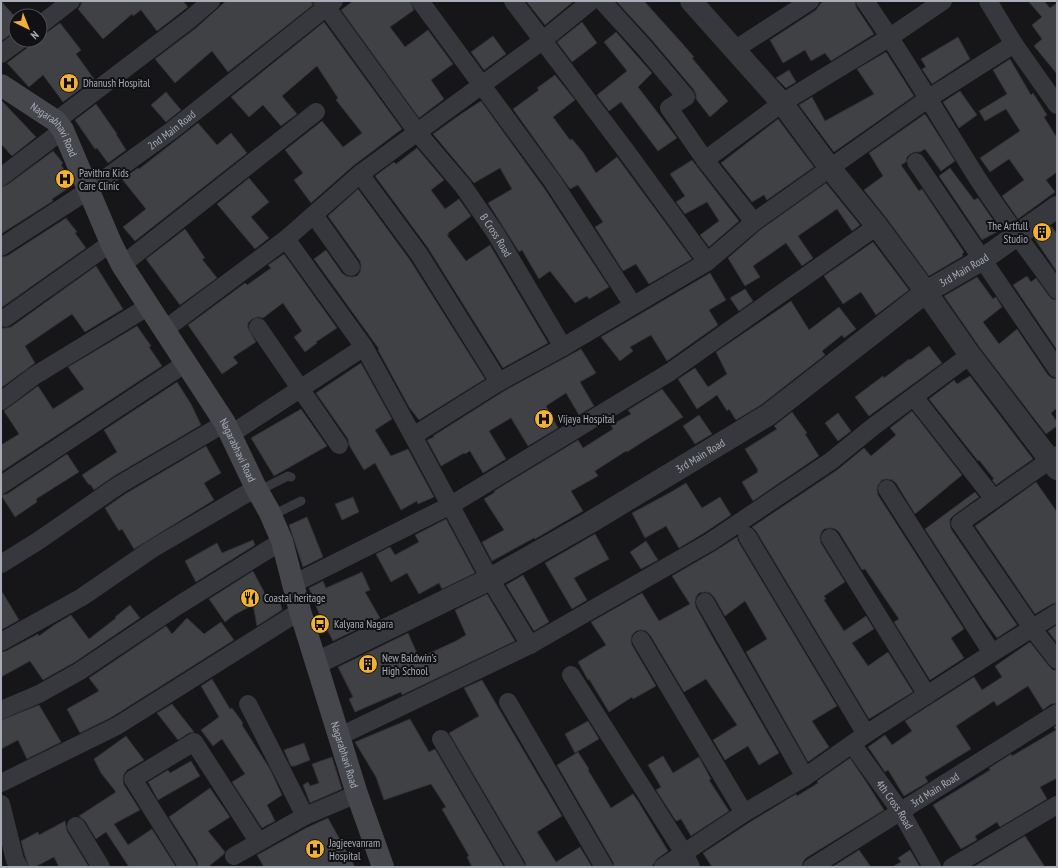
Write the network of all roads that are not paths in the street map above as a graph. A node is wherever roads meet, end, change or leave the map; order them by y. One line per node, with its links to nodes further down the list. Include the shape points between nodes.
1 (71, 1): 13 (street)
2 (211, 1): 26 (street)
3 (420, 1): 20 (street)
4 (513, 1): 15 (street)
5 (591, 1): 15 (street)
6 (602, 1): 28 (street, via 686,97 669,108)
7 (691, 1): 18 (street)
8 (810, 1): 18 (street)
9 (865, 1): 14 (street)
10 (943, 1): 14 (street)
11 (988, 1): 16 (street)
12 (327, 3): 27 (street, B Cross Road); 33 (street, 2nd Main Road, via 171,131)
13 (48, 18)
14 (890, 37): 22 (street); 23 (street)
15 (542, 40): 20 (street); 43 (street)
16 (1014, 44): 22 (street); 24 (street)
17 (9, 48): 19 (street)
18 (734, 50): 23 (street)
19 (1, 54)
20 (482, 84): 27 (street); 48 (street, via 553,182)
21 (2, 88): 26 (main road, Nagarabhavi Road)
22 (929, 98): 30 (street); 38 (street, via 977,176)
23 (782, 103): 28 (street); 30 (street)
24 (1057, 105)
25 (316, 112): 44 (street)
26 (60, 126): 32 (street); 33 (main road, Nagarabhavi Road)
27 (417, 132): 31 (street); 54 (street, B Cross Road, via 463,186 492,228)
28 (705, 160): 36 (street)
29 (916, 162): 42 (street)
30 (830, 168): 36 (street); 37 (street)
31 (360, 174): 35 (street); 58 (street, via 418,254)
32 (1, 177)
33 (89, 190): 40 (main road, Nagarabhavi Road); 41 (street, 2nd Main Road)
34 (1057, 207): 38 (street, 3rd Main Road)
35 (314, 215): 39 (street); 45 (street)
36 (754, 222): 43 (street)
37 (877, 226): 47 (street); 72 (street, via 670,372)
38 (1018, 235): 42 (street, 3rd Main Road); 46 (street)
39 (286, 239): 52 (street); 53 (street)
40 (111, 243): 44 (main road, Nagarabhavi Road); 50 (street)
41 (1, 247)
42 (983, 258): 47 (street, 3rd Main Road); 57 (street)
43 (707, 262): 48 (street)
44 (122, 265): 49 (main road, Nagarabhavi Road)
45 (351, 266)
46 (1057, 290)
47 (926, 292): 55 (street); 78 (street, 3rd Main Road, via 768,415 589,523)
48 (632, 305): 54 (street)
49 (149, 306): 52 (main road, Nagarabhavi Road); 61 (street, via 34,376)
50 (5, 318)
51 (258, 328): 59 (street)
52 (164, 330): 56 (main road, Nagarabhavi Road)
53 (364, 347): 59 (street); 63 (street)
54 (563, 347): 58 (street)
55 (970, 355): 60 (street); 65 (street)
56 (186, 363): 62 (main road, Nagarabhavi Road); 67 (street)
57 (1057, 369)
58 (499, 382): 63 (street)
59 (301, 390): 62 (street); 64 (street)
60 (914, 397): 70 (street); 86 (street, via 831,461 710,542)
61 (1, 400)
62 (228, 428): 69 (main road, Nagarabhavi Road); 77 (street, via 119,485)
63 (413, 436): 72 (street)
64 (339, 445)
65 (1055, 461): 70 (street)
66 (291, 477): 69 (lane, via 288,476)
67 (1, 485)
68 (887, 489): 87 (street)
69 (257, 490): 73 (main road, Nagarabhavi Road); 85 (street, via 152,549 82,598)
70 (994, 499): 83 (street, via 960,523)
71 (301, 501): 73 (lane)
72 (451, 505): 78 (street); 79 (street)
73 (271, 516): 76 (main road, Nagarabhavi Road)
74 (747, 536): 98 (street, 4th Cross Road)
75 (830, 538): 91 (street)
76 (282, 542): 79 (main road, Nagarabhavi Road); 94 (street, via 179,605 80,671 39,694)
77 (1, 564)
78 (490, 579): 86 (street); 89 (street, 3rd Main Road)
79 (293, 584): 81 (main road, Nagarabhavi Road)
80 (705, 602): 99 (street)
81 (300, 611): 89 (main road, Nagarabhavi Road); 100 (street, via 117,726)
82 (1057, 613): 83 (street)
83 (1032, 628): 87 (street); 88 (street)
84 (641, 640): 105 (street)
85 (1, 642)
86 (530, 645): 96 (street)
87 (992, 653): 91 (street)
88 (1057, 660)
89 (317, 663): 96 (main road, Nagarabhavi Road)
90 (571, 675): 110 (street)
91 (927, 695): 98 (street)
92 (508, 702): 116 (street)
93 (248, 704): 106 (street)
94 (1, 710)
95 (1057, 713): 104 (street, 3rd Main Road)
96 (340, 736): 101 (main road, Nagarabhavi Road)
97 (441, 739): 115 (street)
98 (859, 739): 99 (street); 104 (street, 4th Cross Road)
99 (805, 777): 105 (street)
100 (1, 784)
101 (357, 794): 106 (street); 114 (main road, Nagarabhavi Road)
102 (1, 804): 111 (street)
103 (1057, 805): 120 (street)
104 (901, 812): 118 (street, 3rd Main Road); 119 (street, 4th Cross Road)
105 (744, 813): 110 (street)
106 (305, 816): 108 (street)
107 (76, 826): 112 (street)
108 (258, 842): 109 (street); 113 (street, via 194,742 133,779)
109 (234, 856)
110 (688, 860): 117 (street)
111 (19, 867)
112 (101, 867)
113 (188, 867)
114 (383, 867)
115 (516, 867)
116 (604, 867)
117 (663, 867)
118 (812, 867)
119 (932, 867)
120 (952, 867)

